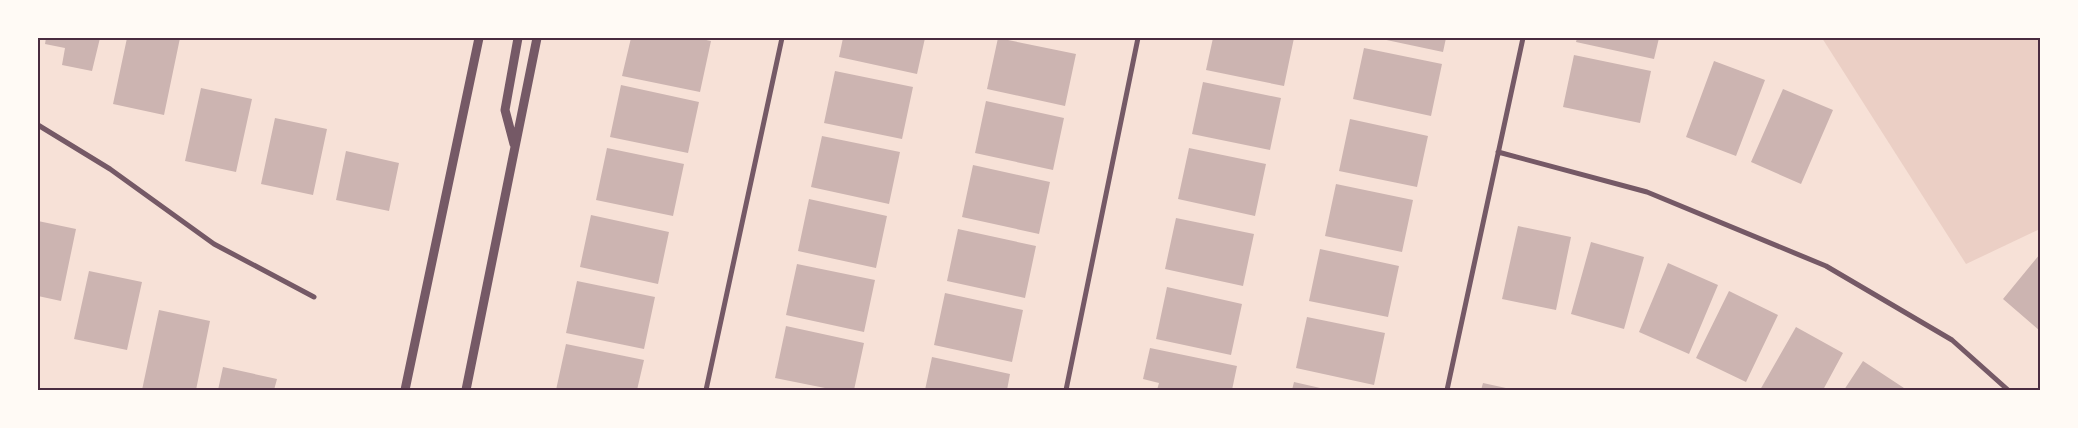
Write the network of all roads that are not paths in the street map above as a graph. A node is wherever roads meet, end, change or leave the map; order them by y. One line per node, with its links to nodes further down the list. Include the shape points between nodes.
1 (480, 38): 11 (street)
2 (518, 38): 8 (street, via 505,110)
3 (538, 38): 8 (street)
4 (782, 38): 13 (street)
5 (1138, 38): 14 (street)
6 (1523, 38): 9 (street)
7 (38, 125): 10 (street, via 110,169 214,244)
8 (515, 147): 12 (street)
9 (1498, 152): 15 (street); 16 (street, via 1647,192 1826,266 1952,340)
10 (314, 297)
11 (405, 390)
12 (466, 390)
13 (706, 390)
14 (1066, 390)
15 (1447, 390)
16 (2008, 390)

